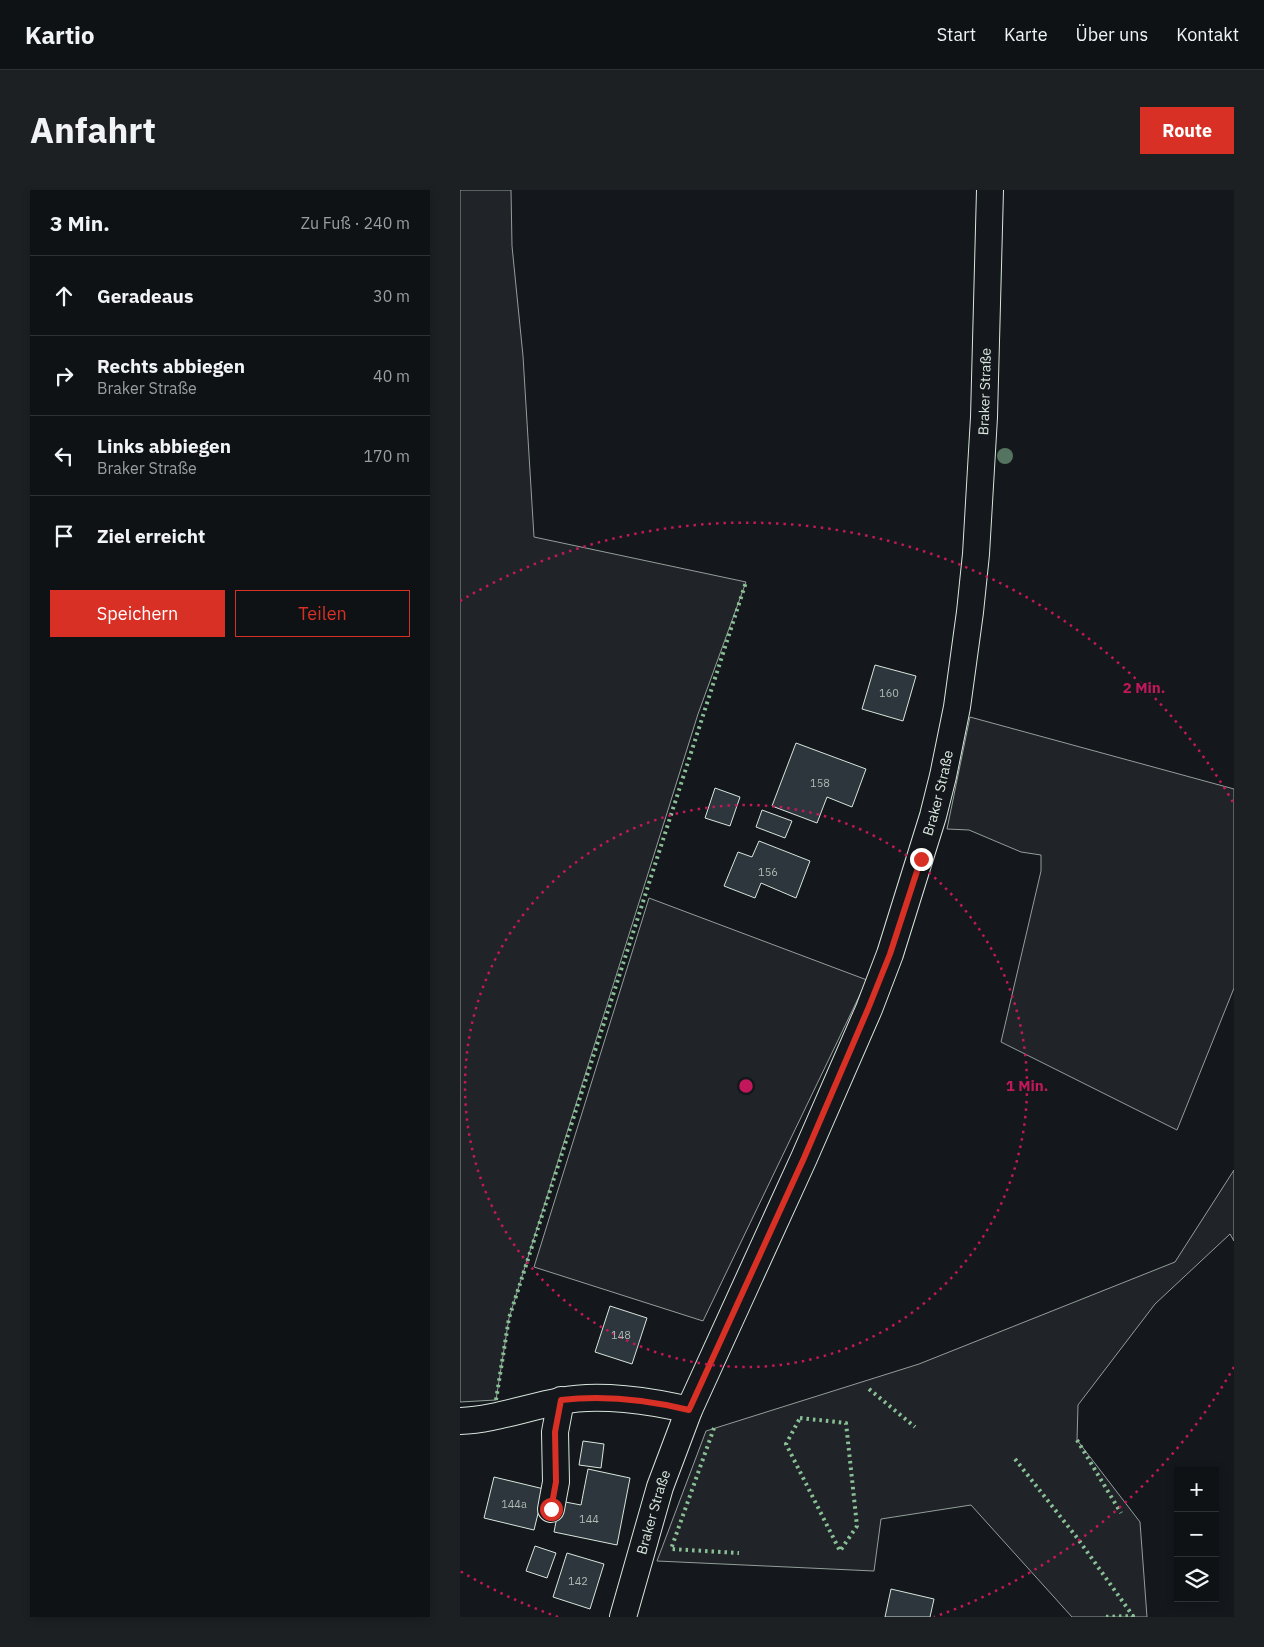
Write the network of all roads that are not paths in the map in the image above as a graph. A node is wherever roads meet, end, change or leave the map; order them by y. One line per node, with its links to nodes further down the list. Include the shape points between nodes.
1 (990, 190): 3 (street, Braker Straße, via 984,417 976,554 957,708 944,776 921,859 868,1009)
2 (561, 1400): 3 (street, via 585,1397 660,1403); 4 (street, via 478,1421); 5 (street, via 555,1432 556,1482)
3 (689, 1410): 6 (street, Braker Straße, via 660,1487)
4 (460, 1421)
5 (551, 1509)
6 (623, 1617)

